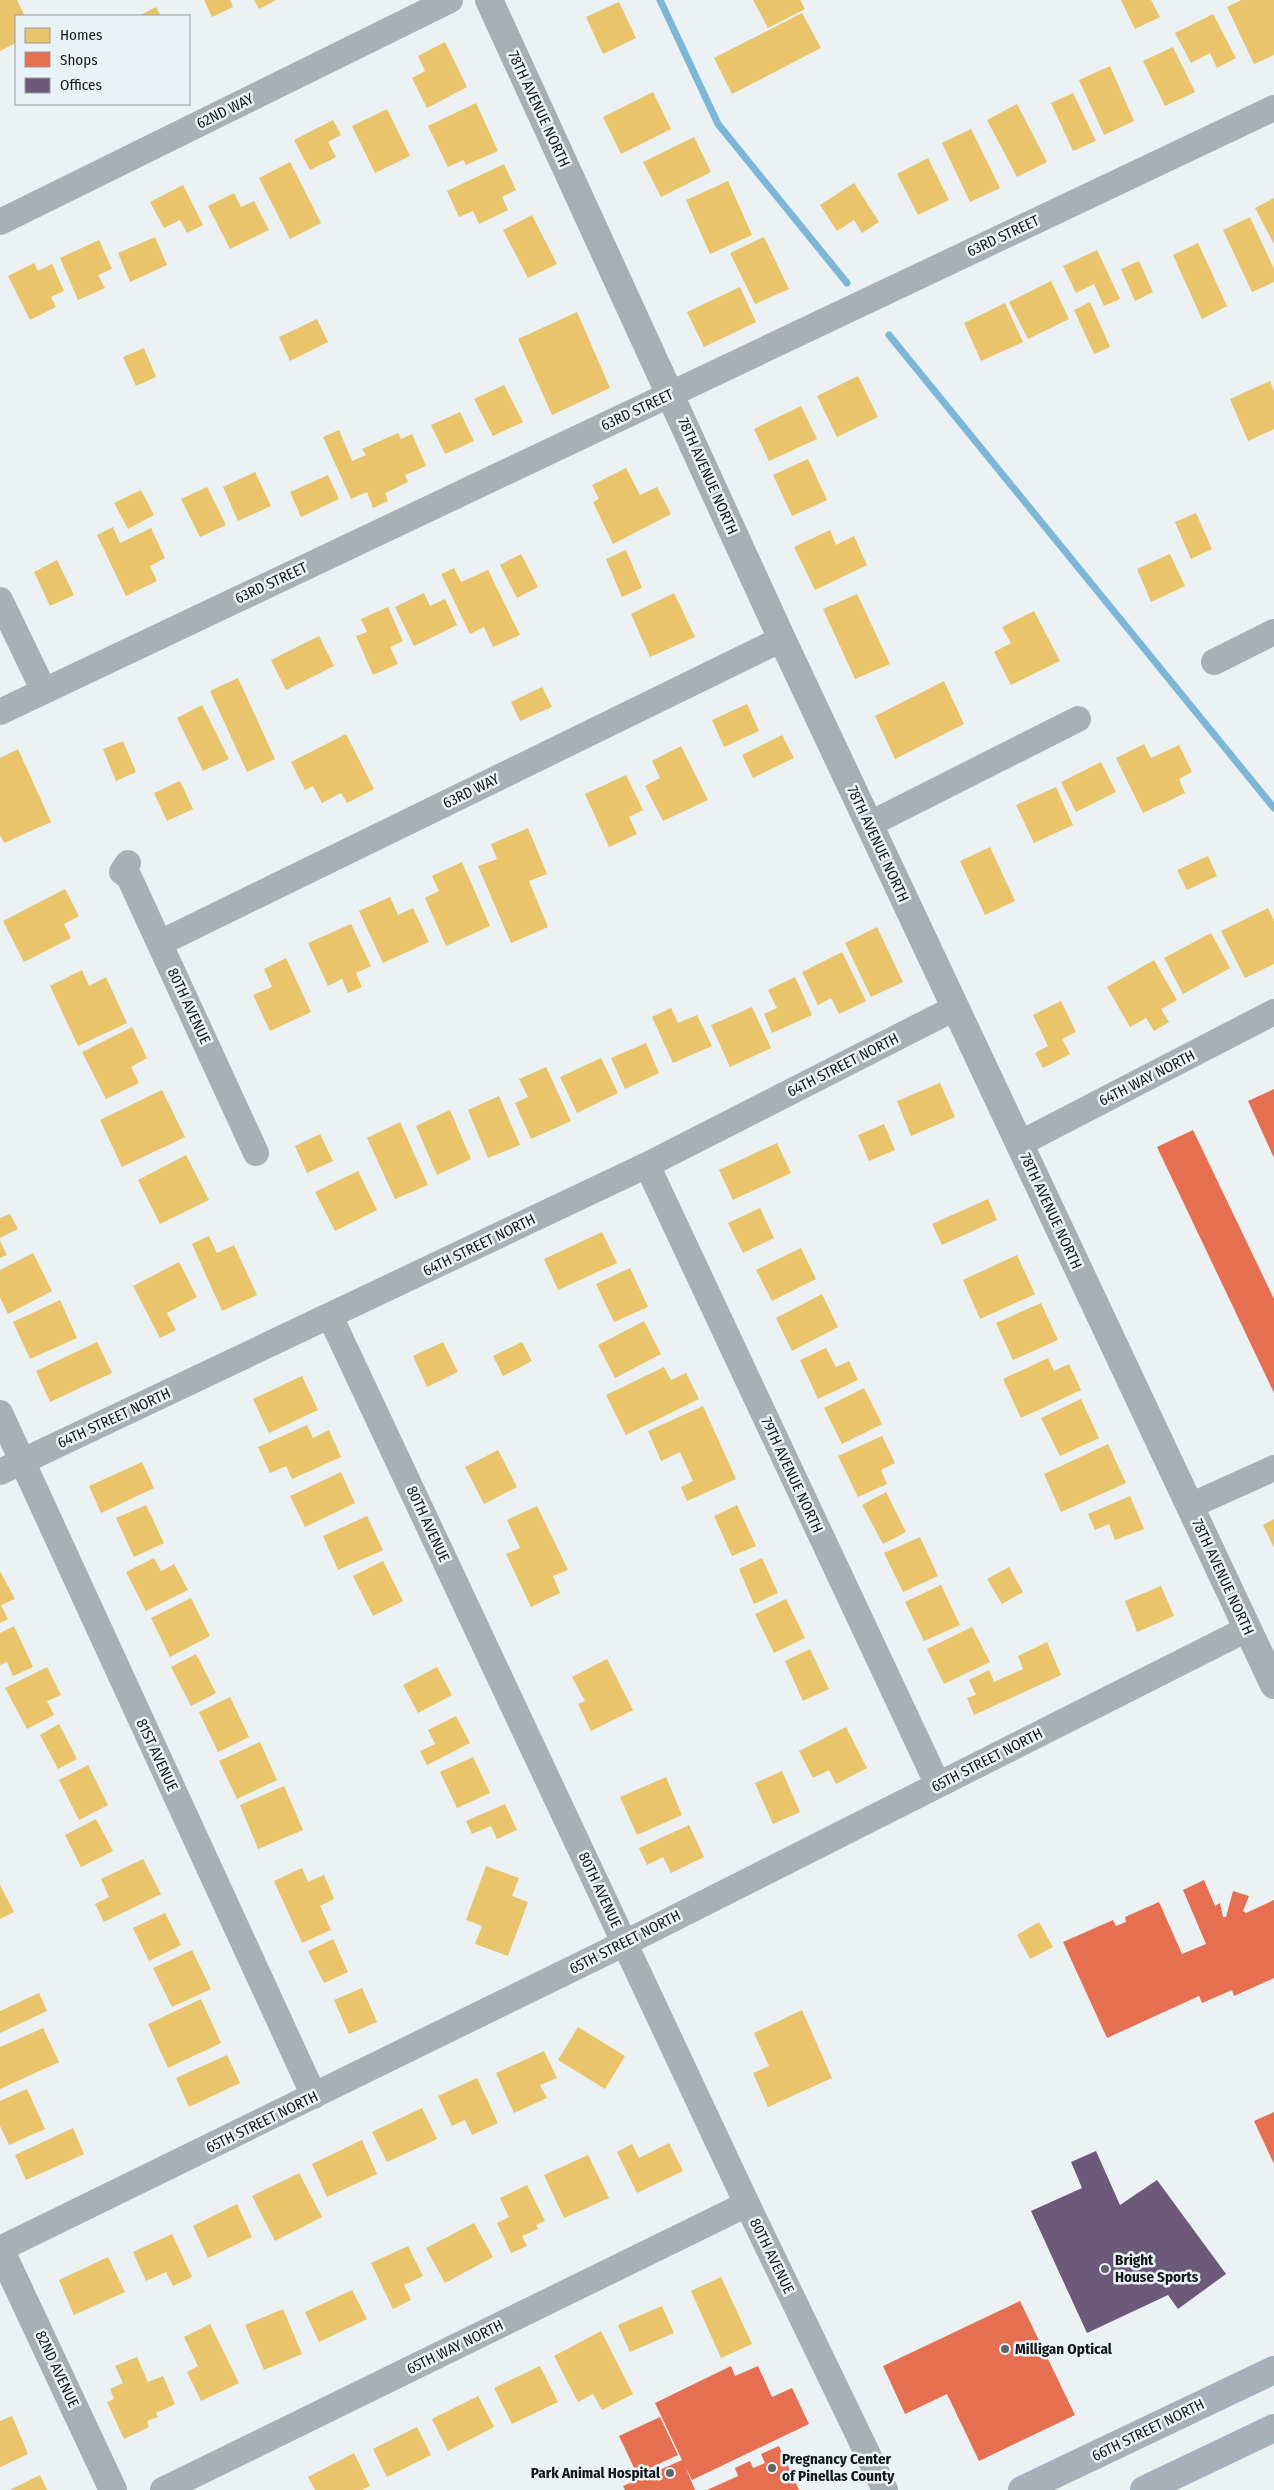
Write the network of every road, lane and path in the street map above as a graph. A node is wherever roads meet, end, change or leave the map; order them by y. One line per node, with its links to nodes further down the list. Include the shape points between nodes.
1 (450, 0): 4 (street, 62ND WAY)
2 (489, 0): 5 (street, 78TH AVENUE NORTH)
3 (1274, 108): 5 (street, 63RD STREET)
4 (0, 222)
5 (671, 394): 8 (street, 78TH AVENUE NORTH); 10 (street, 63RD STREET)
6 (0, 600): 10 (street)
7 (1274, 632): 9 (street)
8 (782, 638): 13 (street, 78TH AVENUE NORTH); 15 (street, 63RD WAY)
9 (1214, 662)
10 (44, 691): 11 (street, 63RD STREET)
11 (0, 712)
12 (1078, 719): 13 (street)
13 (870, 824): 16 (street, 78TH AVENUE NORTH)
14 (128, 863): 15 (street, 80TH AVENUE, via 122,872 129,878)
15 (160, 943): 19 (street, 80TH AVENUE)
16 (955, 1008): 18 (street, 78TH AVENUE NORTH); 20 (street, 64TH STREET NORTH)
17 (1274, 1012): 18 (street, 64TH WAY NORTH)
18 (1019, 1144): 25 (street, 78TH AVENUE NORTH)
19 (256, 1153)
20 (647, 1164): 21 (street, 64TH STREET NORTH); 28 (street, 79TH AVENUE NORTH)
21 (330, 1316): 23 (street, 64TH STREET NORTH); 29 (street, 80TH AVENUE)
22 (0, 1413): 23 (street, 81ST AVENUE)
23 (11, 1467): 30 (street, 81ST AVENUE)
24 (1274, 1468): 25 (street)
25 (1190, 1506): 26 (street, 78TH AVENUE NORTH)
26 (1247, 1629): 27 (street, 78TH AVENUE NORTH); 28 (street, 65TH STREET NORTH)
27 (1274, 1685)
28 (938, 1785): 29 (street, 65TH STREET NORTH)
29 (625, 1943): 30 (street, 65TH STREET NORTH); 31 (street, 80TH AVENUE)
30 (314, 2096): 32 (street, 65TH STREET NORTH)
31 (747, 2204): 36 (street, 65TH WAY NORTH); 37 (street, 80TH AVENUE)
32 (0, 2249): 35 (street, 82ND AVENUE)
33 (1274, 2370): 38 (main road, 66TH STREET NORTH)
34 (1274, 2428): 39 (main road)
35 (113, 2490)
36 (163, 2490)
37 (884, 2490)
38 (1022, 2490)
39 (1144, 2490)

